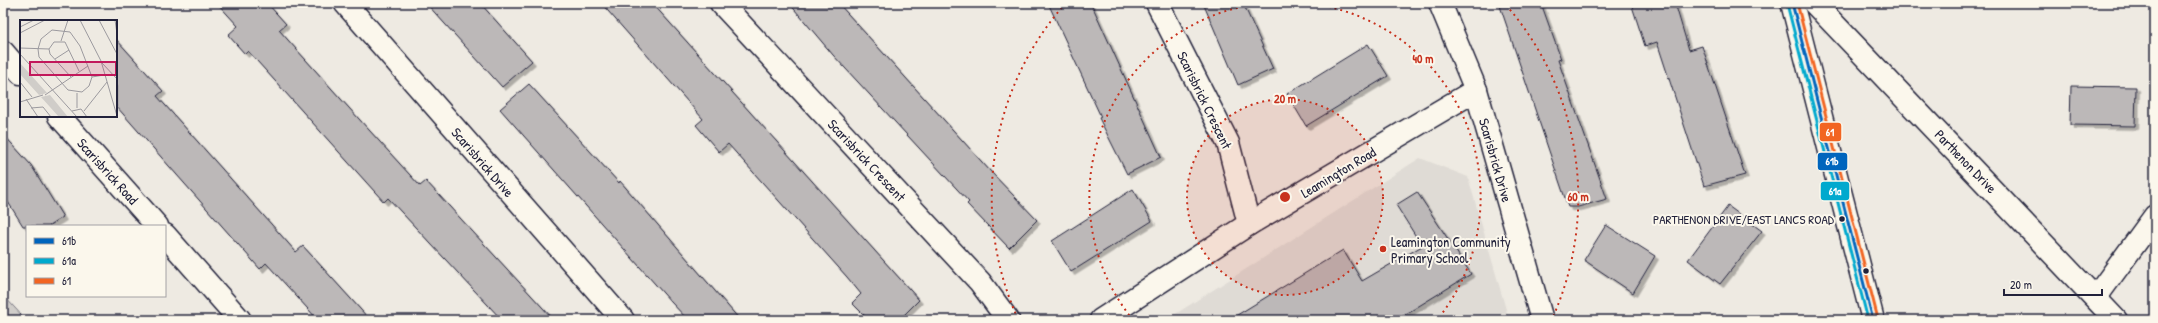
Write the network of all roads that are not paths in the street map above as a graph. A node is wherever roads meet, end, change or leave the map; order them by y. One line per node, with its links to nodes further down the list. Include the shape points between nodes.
1 (345, 3): 17 (street, Scarisbrick Drive)
2 (721, 3): 18 (street, Scarisbrick Crescent, via 980,282)
3 (1157, 3): 12 (street, Scarisbrick Crescent, via 1228,143)
4 (1440, 3): 9 (street, Scarisbrick Drive)
5 (1792, 3): 21 (street)
6 (1814, 3): 15 (street, Parthenon Drive)
7 (3, 52): 8 (street)
8 (20, 72)
9 (1476, 90): 12 (street, Leamington Road); 20 (street, Scarisbrick Drive)
10 (61, 117): 13 (street, Scarisbrick Road)
11 (2155, 216): 15 (street)
12 (1249, 224): 19 (street, Leamington Road)
13 (156, 225)
14 (166, 236): 16 (street)
15 (2096, 297): 22 (street, Parthenon Drive)
16 (240, 320)
17 (623, 320)
18 (1008, 320)
19 (1101, 320)
20 (1542, 320)
21 (1873, 320)
22 (2116, 320)

